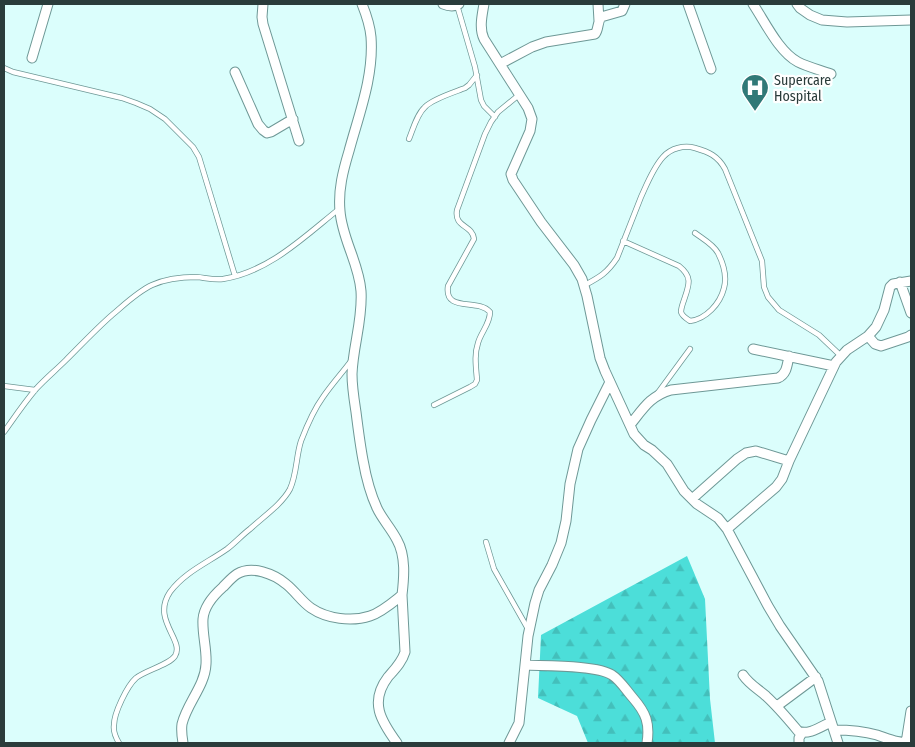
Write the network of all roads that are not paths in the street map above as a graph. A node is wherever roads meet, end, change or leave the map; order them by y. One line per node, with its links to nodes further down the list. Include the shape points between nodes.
1 (48, 4): 14 (street)
2 (362, 4): 26 (street, via 371,35 371,54 362,106 343,172)
3 (443, 4): 4 (street)
4 (458, 4): 20 (lane)
5 (484, 4): 15 (street, via 481,32)
6 (598, 4): 13 (street)
7 (625, 4): 13 (street, via 622,10 601,17)
8 (688, 4): 17 (street)
9 (754, 4): 19 (street, via 790,57)
10 (797, 4): 12 (street, via 822,20)
11 (265, 6): 23 (street, via 263,24)
12 (911, 20)
13 (599, 21): 15 (street, via 595,34 546,42)
14 (32, 58)
15 (500, 64): 21 (street)
16 (4, 68): 29 (lane, via 122,98 165,119 199,157)
17 (711, 69)
18 (235, 72): 23 (street, via 263,130 271,132)
19 (831, 74)
20 (477, 75): 22 (lane, via 481,100); 24 (lane, via 469,86 424,107)
21 (520, 94): 22 (lane); 32 (street, via 532,119 511,174 513,180 579,272)
22 (494, 117): 46 (lane, via 456,216 459,223 470,229 474,239 447,293 454,302 487,309 490,318 477,345 475,384)
23 (293, 119): 25 (street)
24 (409, 139)
25 (300, 141)
26 (339, 208): 29 (lane, via 273,260); 38 (street, via 361,291)
27 (695, 233): 28 (lane, via 718,252 724,271 724,288 708,313 690,321 681,311 689,285 685,271)
28 (624, 241): 32 (lane, via 617,258 603,275); 40 (lane, via 649,178 662,158 670,151 689,147 714,155 725,169 760,254 768,297 779,310 819,336)
29 (234, 276): 44 (lane, via 214,279 184,277 151,285 104,322)
30 (911, 281): 31 (street)
31 (900, 282): 33 (street); 35 (street, via 890,287 881,318)
32 (584, 286): 42 (street, via 600,358)
33 (911, 314)
34 (911, 335): 35 (street, via 881,346)
35 (868, 336): 40 (street)
36 (690, 349): 45 (lane)
37 (753, 349): 39 (street)
38 (355, 356): 53 (street, via 352,389 363,460 371,494 385,523 398,540 402,553); 63 (lane, via 322,398 307,426 298,451 294,477 283,499 228,548 184,577 168,595 164,614 177,651 169,662 136,678 129,688 113,726)
39 (789, 356): 41 (street); 45 (street, via 785,372 778,378 671,390)
40 (841, 356): 41 (street)
41 (834, 366): 49 (street)
42 (610, 382): 47 (street); 54 (street, via 578,449 561,543 539,590)
43 (4, 386): 44 (lane)
44 (35, 390): 48 (lane)
45 (654, 397): 47 (street)
46 (434, 405)
47 (630, 425): 50 (street, via 639,440 667,464)
48 (4, 432)
49 (789, 461): 50 (street, via 756,451 746,453); 51 (street, via 776,487)
50 (692, 499): 51 (street, via 718,518)
51 (727, 530): 57 (street, via 780,626)
52 (486, 542): 54 (lane, via 494,569)
53 (402, 595): 64 (street, via 369,616 341,618 310,608 280,579 267,573 250,570 237,574 205,611 206,666 182,726); 65 (street, via 406,652 384,682 377,703 388,731)
54 (529, 630): 55 (street)
55 (524, 664): 66 (street, via 519,722); 67 (street, via 596,669 611,674 642,708 649,730)
56 (743, 675): 58 (street)
57 (816, 678): 58 (street); 60 (street)
58 (777, 706): 61 (street)
59 (911, 711): 70 (street)
60 (833, 726): 61 (street); 69 (street); 70 (street)
61 (802, 733): 68 (street)
62 (911, 742): 70 (street)
63 (119, 743)
64 (183, 743)
65 (397, 743)
66 (508, 743)
67 (647, 743)
68 (799, 743)
69 (838, 743)
70 (906, 743)

